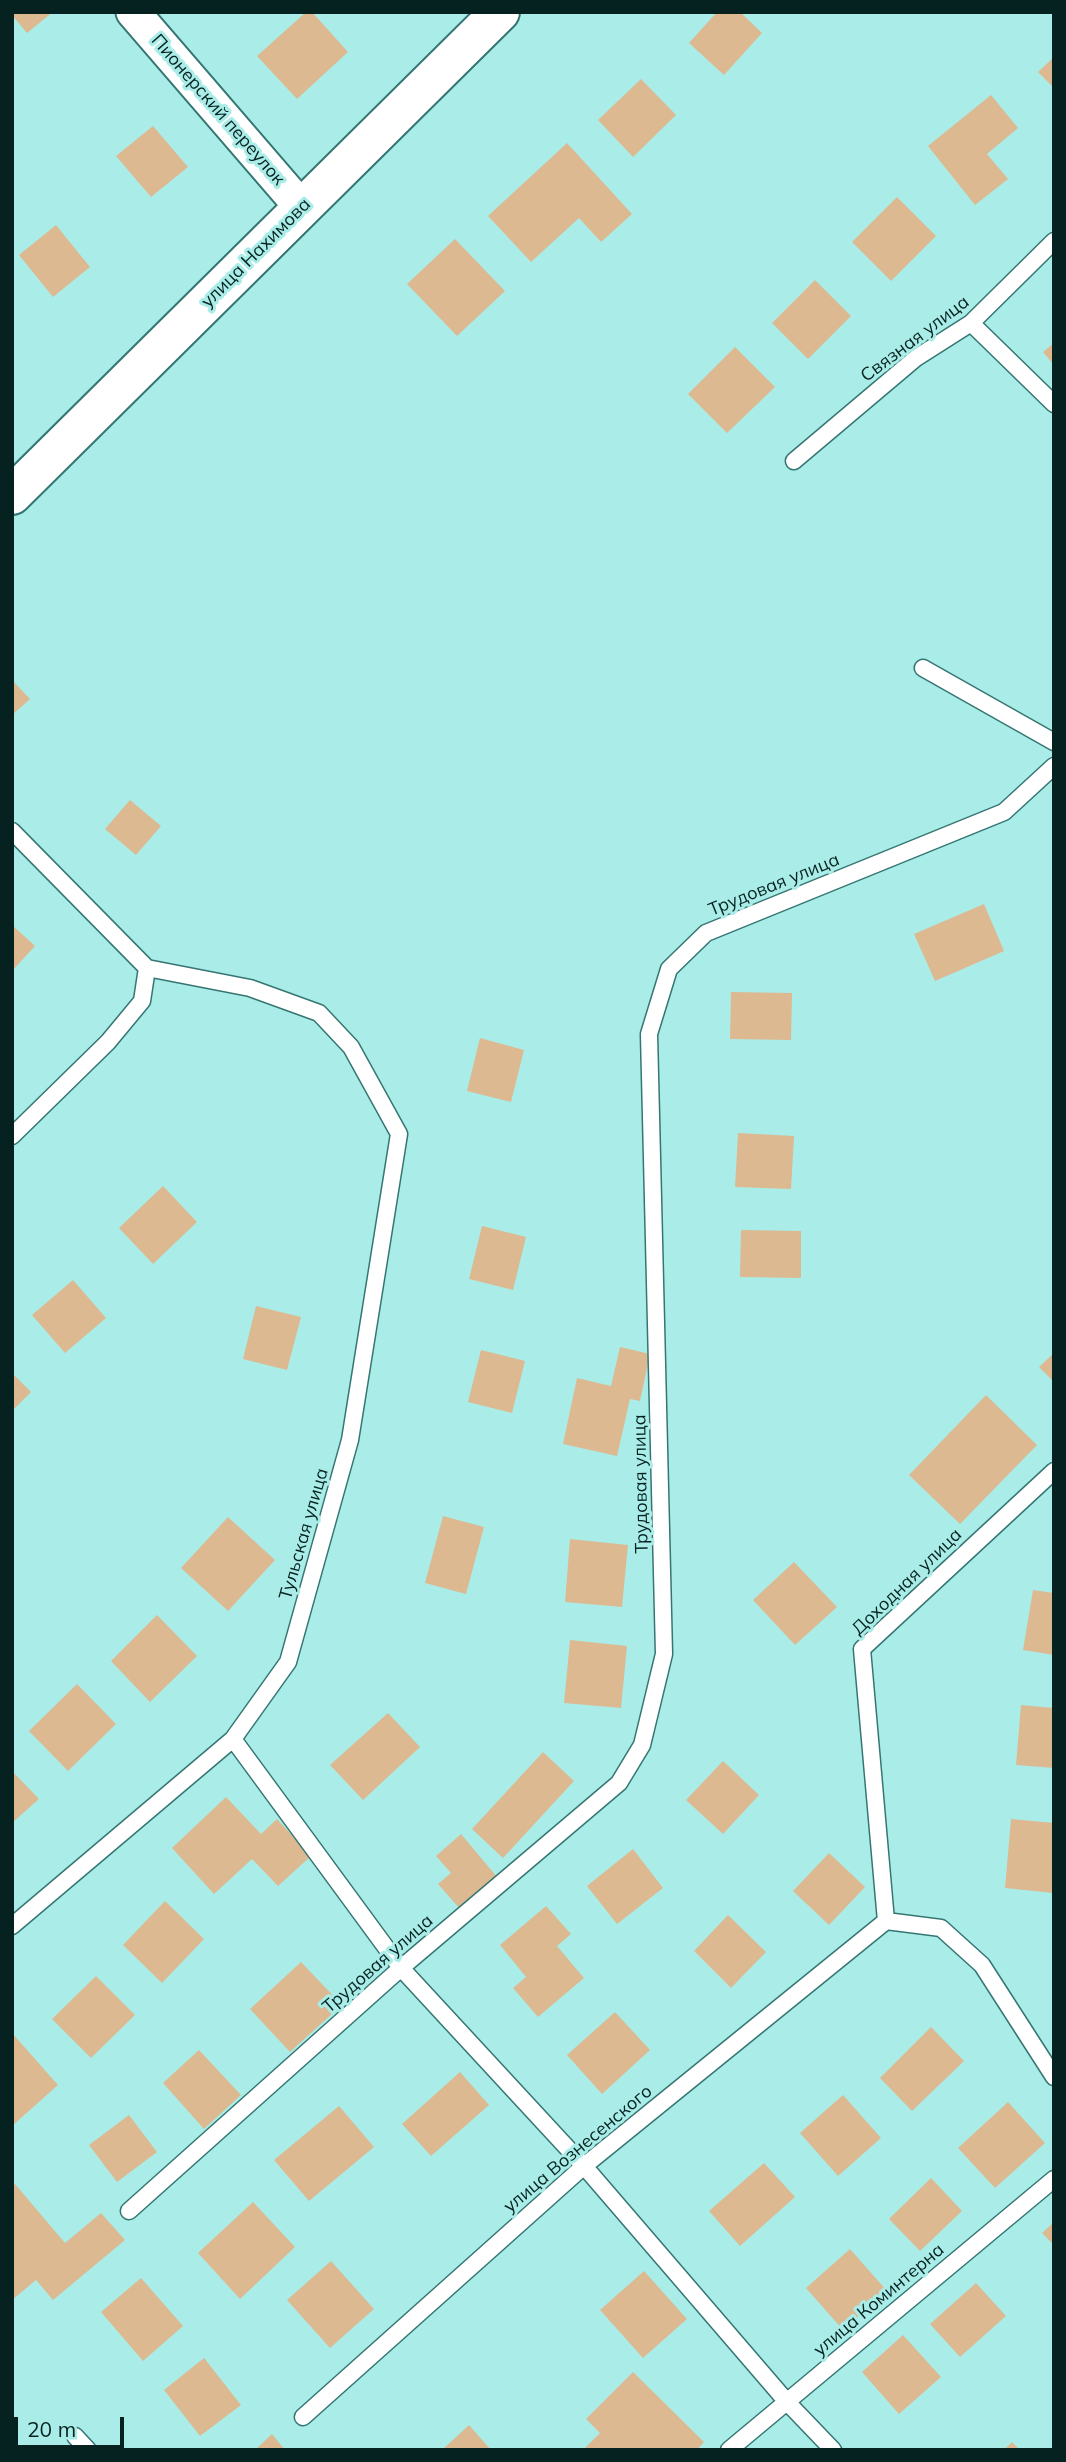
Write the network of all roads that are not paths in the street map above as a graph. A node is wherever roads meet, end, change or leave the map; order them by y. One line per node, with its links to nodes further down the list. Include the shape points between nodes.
1 (133, 12): 3 (street, Пионерский переулок)
2 (500, 12): 3 (main road, улица Нахимова)
3 (302, 208): 8 (main road, улица Нахимова)
4 (1054, 242): 5 (lane, Связная улица)
5 (971, 323): 6 (lane); 7 (lane, Связная улица, via 916,358)
6 (1054, 404)
7 (794, 461)
8 (12, 495)
9 (923, 668): 10 (lane)
10 (1054, 742)
11 (1054, 766): 19 (lane, Трудовая улица, via 1004,812 706,933 669,969 649,1034 664,1654 642,1745 619,1783)
12 (12, 831): 13 (lane)
13 (147, 968): 14 (lane, via 142,1001 108,1042); 16 (lane, Тульская улица, via 250,988 318,1013 351,1047 399,1134 349,1440 288,1662)
14 (12, 1136)
15 (1054, 1471): 17 (lane, Доходная улица, via 862,1650)
16 (233, 1739): 18 (lane, Тульская улица); 19 (lane)
17 (886, 1921): 20 (lane, via 941,1928 982,1965); 21 (lane, улица Вознесенского)
18 (12, 1926)
19 (401, 1968): 21 (lane); 23 (lane, Трудовая улица)
20 (1054, 2077)
21 (584, 2166): 24 (lane); 25 (lane, улица Вознесенского)
22 (1054, 2179): 24 (lane, улица Коминтерна)
23 (129, 2211)
24 (787, 2402): 28 (lane, улица Коминтерна); 29 (lane)
25 (303, 2417)
26 (75, 2436): 27 (lane)
27 (88, 2450)
28 (729, 2450)
29 (834, 2450)

